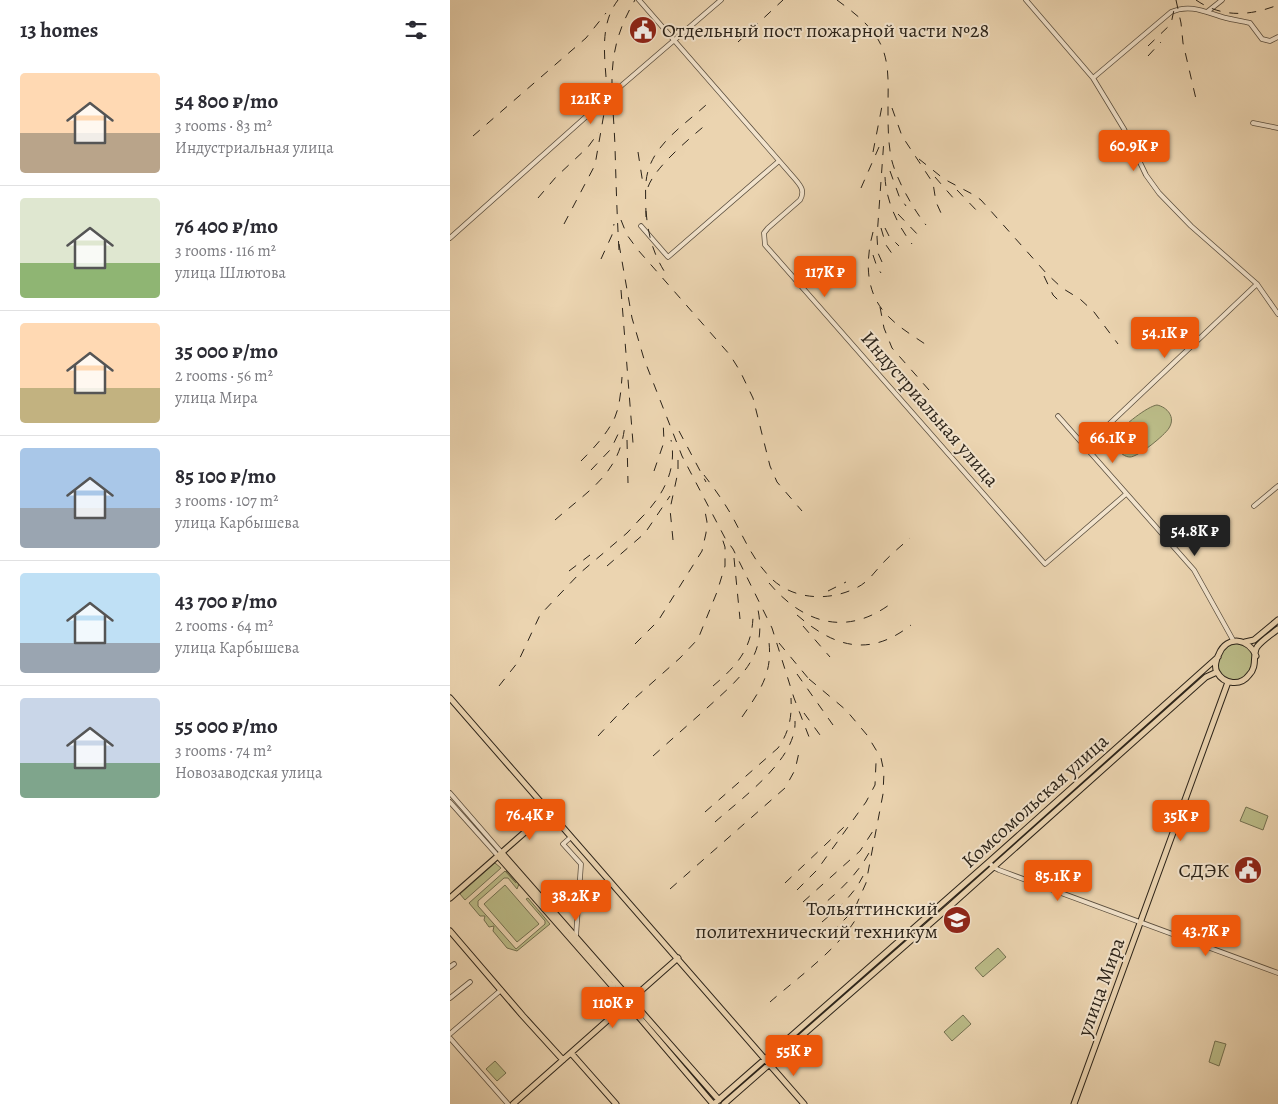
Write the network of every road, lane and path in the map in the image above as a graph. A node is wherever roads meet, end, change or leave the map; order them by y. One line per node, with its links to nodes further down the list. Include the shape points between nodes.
1 (639, 0): 7 (street, Индустриальная улица)
2 (721, 0): 7 (street)
3 (1026, 0): 8 (street)
4 (1222, 0): 5 (street)
5 (1208, 12): 6 (street, via 1250,23 1262,39 1270,41); 8 (street, via 1186,8 1171,12)
6 (1278, 37)
7 (675, 41): 11 (street, Индустриальная улица); 13 (street)
8 (1093, 78): 14 (street, via 1159,193)
9 (1253, 123): 10 (street)
10 (1278, 128)
11 (779, 161): 12 (street, via 668,258); 19 (street, Индустриальная улица, via 800,185 802,193 800,200 768,228 764,234 765,244 1046,564)
12 (641, 226)
13 (450, 238)
14 (1257, 284): 15 (street); 17 (street)
15 (1278, 314)
16 (1058, 416): 17 (street)
17 (1085, 447): 19 (street)
18 (1278, 486): 20 (street)
19 (1126, 494): 23 (street, via 1194,570)
20 (1254, 506)
21 (1278, 620): 24 (main road, via 1254,640)
22 (1278, 629): 25 (main road, via 1258,646)
23 (1233, 640): 24 (main road); 26 (main road, via 1223,647)
24 (1245, 642): 25 (main road)
25 (1256, 656): 28 (main road, via 1249,676 1242,681)
26 (1218, 657): 27 (main road); 30 (main road, Комсомольская улица)
27 (1217, 672): 28 (main road); 30 (main road, Комсомольская улица, via 1206,676)
28 (1228, 682): 38 (main road, улица Мира)
29 (450, 698): 33 (main road)
30 (1130, 740): 36 (main road, Комсомольская улица)
31 (450, 793): 35 (street)
32 (450, 802): 35 (street)
33 (549, 811): 34 (main road); 35 (main road)
34 (571, 837): 40 (street, via 563,844 581,864); 41 (main road)
35 (500, 854): 37 (main road); 40 (main road); 50 (main road)
36 (991, 864): 38 (street); 43 (main road, Комсомольская улица); 45 (main road, Комсомольская улица)
37 (450, 898)
38 (1141, 922): 46 (street); 66 (main road, улица Мира)
39 (450, 931): 48 (main road)
40 (576, 936): 50 (main road)
41 (678, 958): 50 (main road); 57 (main road)
42 (454, 964): 44 (street)
43 (871, 966): 45 (main road); 51 (main road, Комсомольская улица)
44 (450, 967)
45 (876, 971): 52 (main road, Комсомольская улица)
46 (1278, 973)
47 (470, 982): 49 (street)
48 (501, 990): 53 (street); 56 (main road)
49 (450, 998)
50 (629, 1001): 55 (main road); 59 (main road); 63 (main road)
51 (830, 1001): 52 (main road); 57 (main road, Комсомольская улица)
52 (835, 1006): 57 (main road, Комсомольская улица)
53 (450, 1034)
54 (450, 1038): 60 (street)
55 (571, 1053): 56 (main road); 62 (main road)
56 (563, 1060): 61 (main road)
57 (767, 1061): 58 (main road, Комсомольская улица); 65 (main road)
58 (738, 1087): 59 (main road, Комсомольская улица); 64 (main road, Комсомольская улица)
59 (719, 1100): 63 (main road, Комсомольская улица)
60 (508, 1104)
61 (513, 1104)
62 (616, 1104)
63 (714, 1104)
64 (724, 1104)
65 (804, 1104)
66 (1074, 1104)

